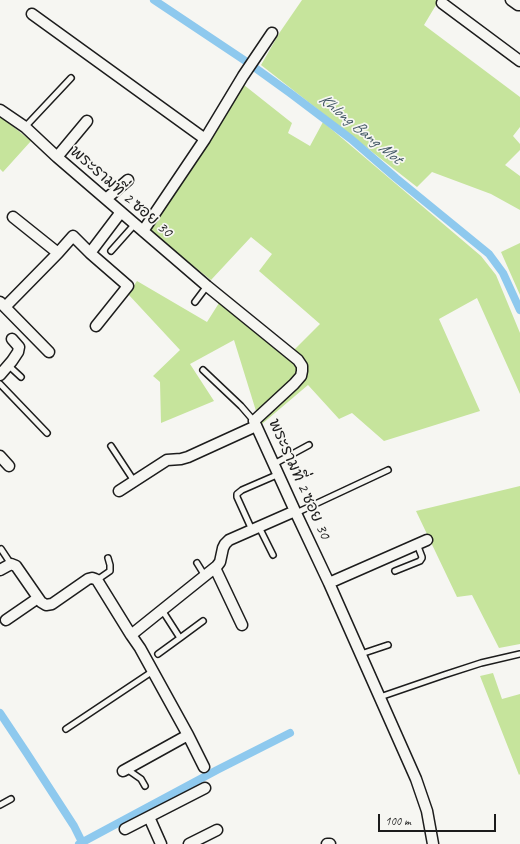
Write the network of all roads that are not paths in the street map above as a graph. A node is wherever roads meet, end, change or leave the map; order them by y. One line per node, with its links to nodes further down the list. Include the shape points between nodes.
1 (511, 0): 3 (street)
2 (442, 3): 6 (street)
3 (520, 5)
4 (32, 14): 11 (street)
5 (272, 33): 11 (street)
6 (520, 61)
7 (71, 78): 10 (lane)
8 (0, 110): 10 (street, พระรามที่ 2 ซอย 30)
9 (87, 121): 12 (street)
10 (25, 127): 12 (street, พระรามที่ 2 ซอย 30)
11 (205, 139): 17 (street)
12 (57, 157): 14 (street, พระรามที่ 2 ซอย 30)
13 (128, 180): 14 (street)
14 (106, 199): 15 (street, พระรามที่ 2 ซอย 30)
15 (121, 212): 17 (street, พระรามที่ 2 ซอย 30); 20 (street)
16 (13, 216): 19 (street)
17 (139, 227): 18 (lane); 21 (street, พระรามที่ 2 ซอย 30)
18 (111, 251)
19 (58, 253): 20 (street, via 73,236); 23 (street)
20 (90, 253): 24 (street, via 128,286)
21 (208, 286): 22 (lane); 32 (street, พระรามที่ 2 ซอย 30, via 302,366 301,376)
22 (195, 302)
23 (2, 305): 26 (street)
24 (96, 326)
25 (12, 339): 27 (street, via 19,349)
26 (49, 352)
27 (8, 365): 29 (street); 30 (lane)
28 (203, 370): 32 (lane, via 241,406)
29 (0, 375)
30 (20, 377)
31 (0, 384): 33 (lane)
32 (255, 424): 37 (street, พระรามที่ 2 ซอย 30); 41 (street, via 188,457 167,460)
33 (47, 433)
34 (309, 445): 37 (lane)
35 (111, 446): 41 (lane)
36 (0, 456): 38 (street)
37 (274, 464): 40 (street, พระรามที่ 2 ซอย 30)
38 (9, 466)
39 (388, 470): 43 (lane)
40 (279, 474): 43 (street, พระรามที่ 2 ซอย 30); 44 (lane, via 237,494)
41 (134, 481): 42 (street)
42 (120, 491)
43 (295, 512): 44 (street); 56 (street, พระรามที่ 2 ซอย 30)
44 (255, 528): 47 (lane); 51 (street, via 225,544 220,562)
45 (422, 542): 53 (lane, via 420,561); 56 (street)
46 (1, 549): 50 (lane)
47 (274, 555)
48 (108, 558): 55 (lane, via 110,571)
49 (197, 563): 54 (lane)
50 (10, 564): 52 (street); 57 (street, via 16,566)
51 (215, 568): 54 (street); 61 (street)
52 (0, 570)
53 (395, 571)
54 (205, 576): 58 (street)
55 (97, 580): 57 (street, via 88,579 52,604 46,605); 62 (street)
56 (330, 583): 66 (street, พระรามที่ 2 ซอย 30)
57 (38, 598): 59 (street)
58 (162, 610): 62 (street); 63 (lane)
59 (6, 620)
60 (203, 621): 63 (lane)
61 (242, 625)
62 (131, 635): 68 (street)
63 (180, 638): 65 (lane)
64 (388, 644): 66 (lane)
65 (158, 654)
66 (361, 654): 69 (street, พระรามที่ 2 ซอย 30)
67 (520, 654): 69 (lane, via 481,663)
68 (152, 671): 70 (lane); 71 (street)
69 (380, 697): 83 (street, พระรามที่ 2 ซอย 30, via 422,794)
70 (66, 729)
71 (188, 735): 72 (street); 73 (street)
72 (204, 767)
73 (125, 770): 74 (lane, via 131,772)
74 (145, 786)
75 (205, 788): 78 (street)
76 (11, 799): 77 (lane)
77 (0, 805)
78 (149, 817): 79 (street); 81 (street)
79 (125, 829)
80 (217, 830): 82 (street)
81 (161, 844)
82 (189, 844)
83 (433, 844)

